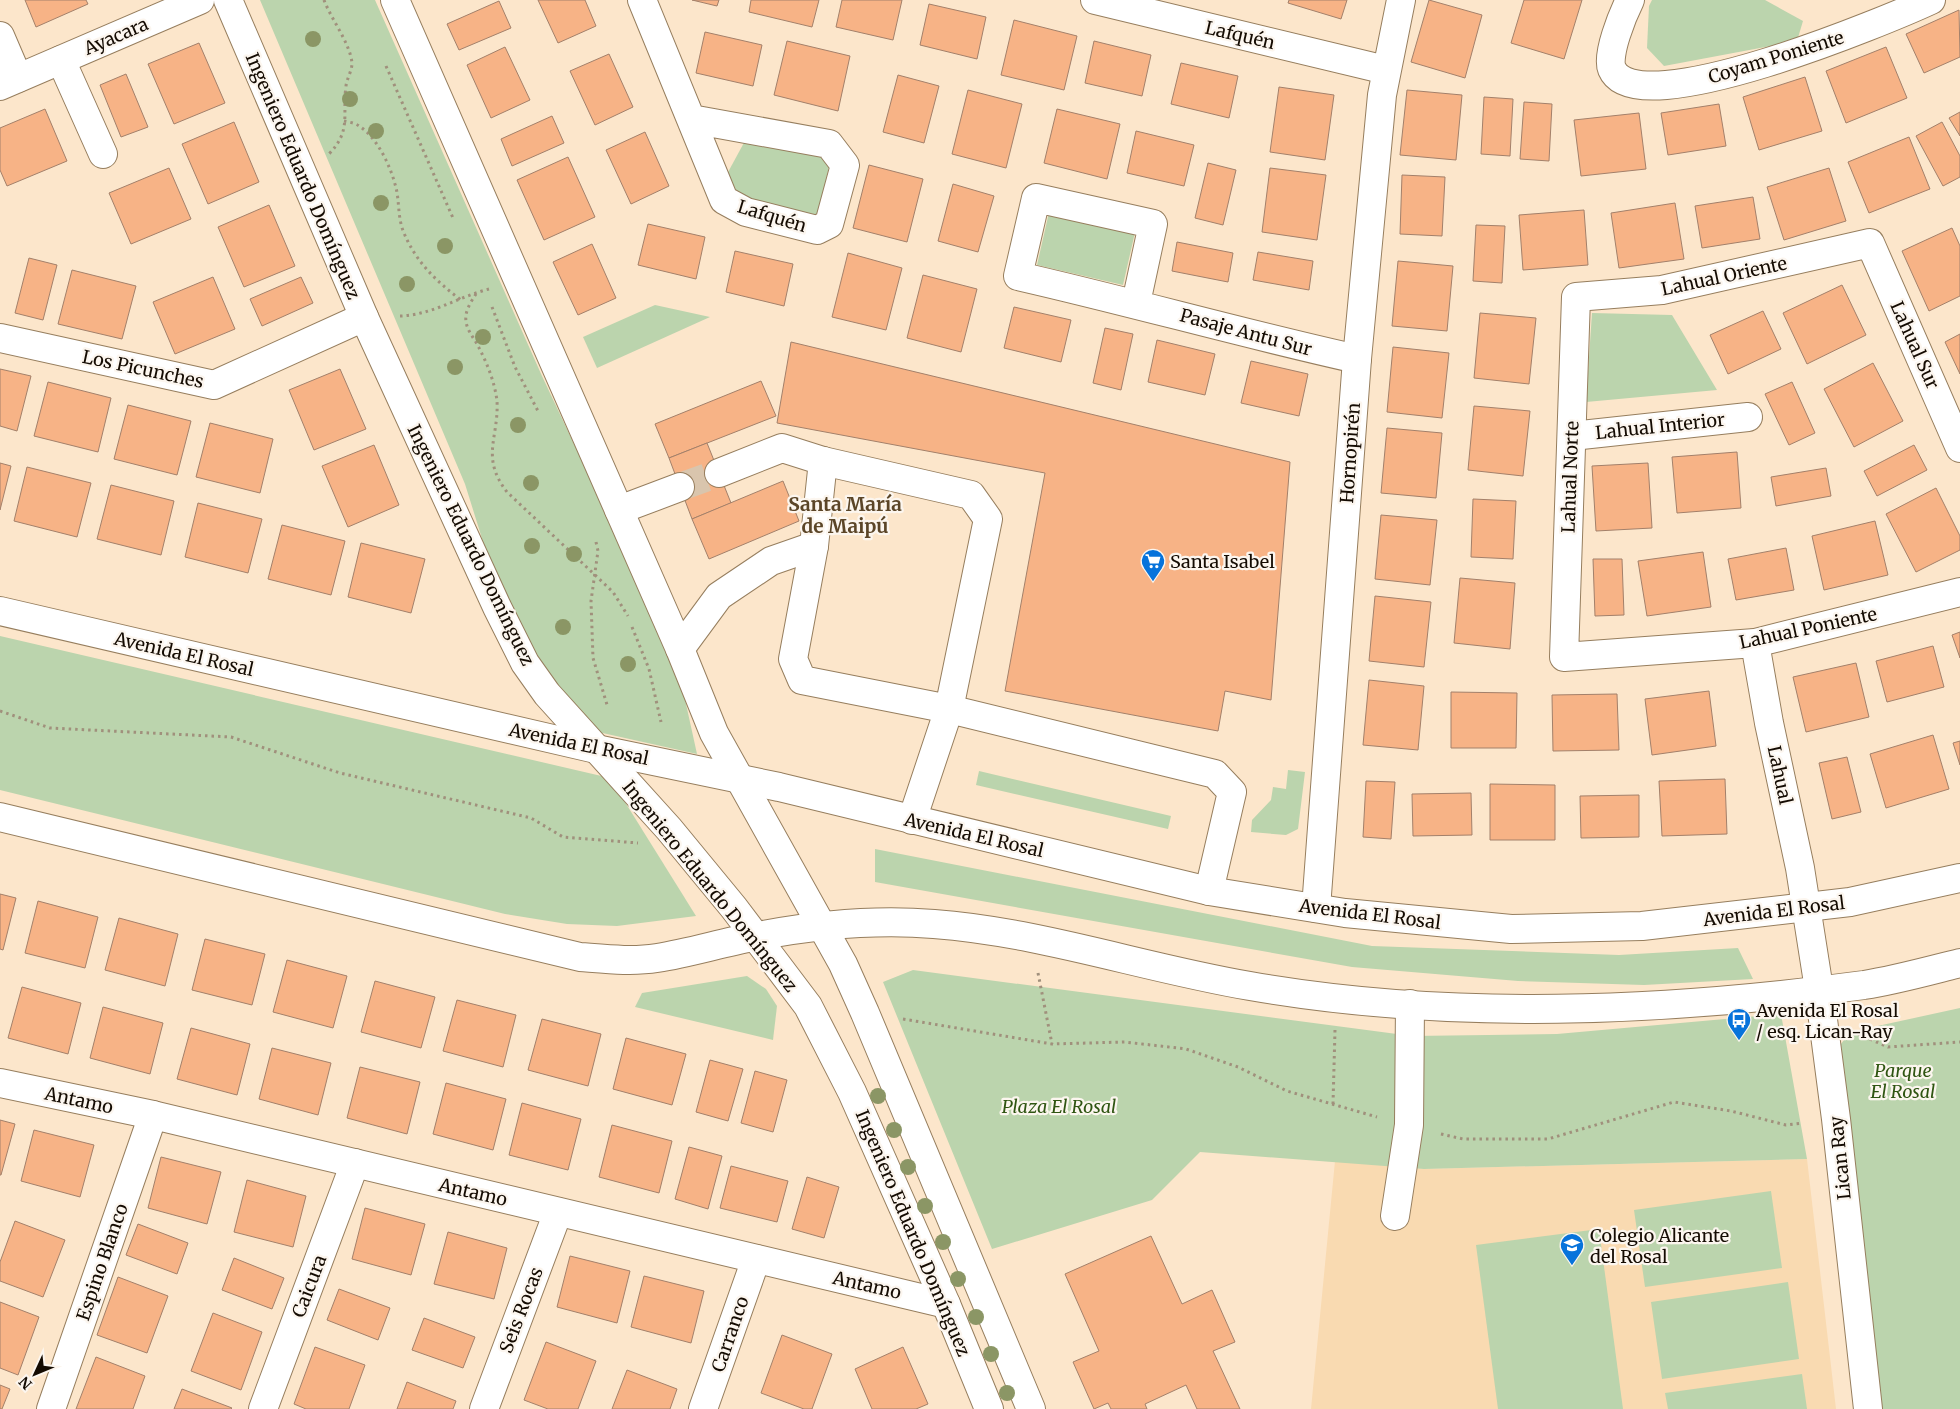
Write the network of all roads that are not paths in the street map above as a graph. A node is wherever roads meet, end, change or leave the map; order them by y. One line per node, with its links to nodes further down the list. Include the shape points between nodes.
1 (200, 0): 10 (street, Ayacara)
2 (228, 0): 18 (street, Ingeniero Eduardo Domínguez)
3 (395, 0): 27 (street)
4 (642, 0): 13 (street, Lafquén)
5 (1095, 0): 11 (street, Lafquén)
6 (1401, 0): 11 (street, Hornopirén)
7 (1630, 0): 8 (street, Coyam Poniente, via 1621,21 1611,64 1616,75 1640,85 1674,84 1714,77 1846,37)
8 (1931, 0)
9 (0, 36): 12 (street)
10 (61, 60): 12 (street, Ayacara); 14 (street)
11 (1386, 70): 20 (street, Hornopirén)
12 (9, 82)
13 (691, 119): 13 (street, Lafquén, via 724,200 746,212 817,230 829,224 845,165 829,144)
14 (102, 154)
15 (1870, 243): 16 (street, Lahual Oriente, via 1662,290); 23 (street, Lahual Sur)
16 (1576, 297): 22 (street, Lahual Norte)
17 (1136, 303): 17 (street, Pasaje Antu Sur, via 1018,276 1036,198 1153,224); 20 (street, Pasaje Antu Sur)
18 (364, 318): 19 (street, Los Picunches, via 214,385); 35 (street, Ingeniero Eduardo Domínguez, via 525,663 547,694)
19 (0, 338)
20 (1357, 359): 41 (street, Hornopirén)
21 (1748, 417): 22 (street, Lahual Interior)
22 (1572, 436): 33 (street, Lahual Norte)
23 (1960, 448)
24 (823, 460): 25 (street, via 782,448); 28 (street); 34 (street, via 971,495 988,519)
25 (719, 474)
26 (680, 488): 27 (street)
27 (619, 510): 32 (street)
28 (814, 546): 32 (street, via 771,561 720,596); 34 (street, via 793,660 802,680)
29 (1960, 592): 31 (street, Lahual Poniente)
30 (0, 611): 35 (street, Avenida El Rosal)
31 (1755, 643): 33 (street, Lahual Poniente); 42 (street, Lahual, via 1800,868)
32 (680, 649): 36 (street, via 714,733)
33 (1564, 657)
34 (949, 710): 38 (street); 40 (street, via 1215,774 1232,792)
35 (596, 749): 36 (street, Avenida El Rosal); 44 (street, Ingeniero Eduardo Domínguez, via 669,829)
36 (738, 778): 38 (street, Avenida El Rosal); 43 (street)
37 (0, 817): 44 (street, via 580,957 617,960 655,958)
38 (912, 820): 40 (street, Avenida El Rosal)
39 (1960, 878): 42 (street, Avenida El Rosal, via 1850,902)
40 (1209, 891): 41 (street, Avenida El Rosal)
41 (1316, 908): 42 (street, Avenida El Rosal, via 1511,929 1642,926)
42 (1804, 908): 46 (street, Lican Ray)
43 (821, 926): 44 (street); 47 (street, via 857,922 986,929 1250,986); 60 (street, via 865,1013)
44 (754, 936): 54 (street, Ingeniero Eduardo Domínguez, via 808,1006 852,1092)
45 (1960, 963): 46 (street, via 1867,984)
46 (1818, 989): 47 (street, via 1763,997 1557,1008); 61 (street, Lican Ray, via 1836,1119)
47 (1410, 1004): 52 (street, via 1408,1125)
48 (0, 1083): 49 (street, Antamo)
49 (152, 1115): 50 (street, Antamo); 55 (street, Espino Blanco)
50 (355, 1163): 51 (street, Antamo); 56 (street, Caicura)
51 (558, 1212): 53 (street, Antamo); 57 (street, Seis Rocas)
52 (1395, 1216)
53 (756, 1259): 54 (street, Antamo); 58 (street, Carranco)
54 (946, 1304): 59 (street, Ingeniero Eduardo Domínguez)
55 (51, 1409)
56 (263, 1409)
57 (484, 1409)
58 (703, 1409)
59 (989, 1409)
60 (1031, 1409)
61 (1868, 1409)

